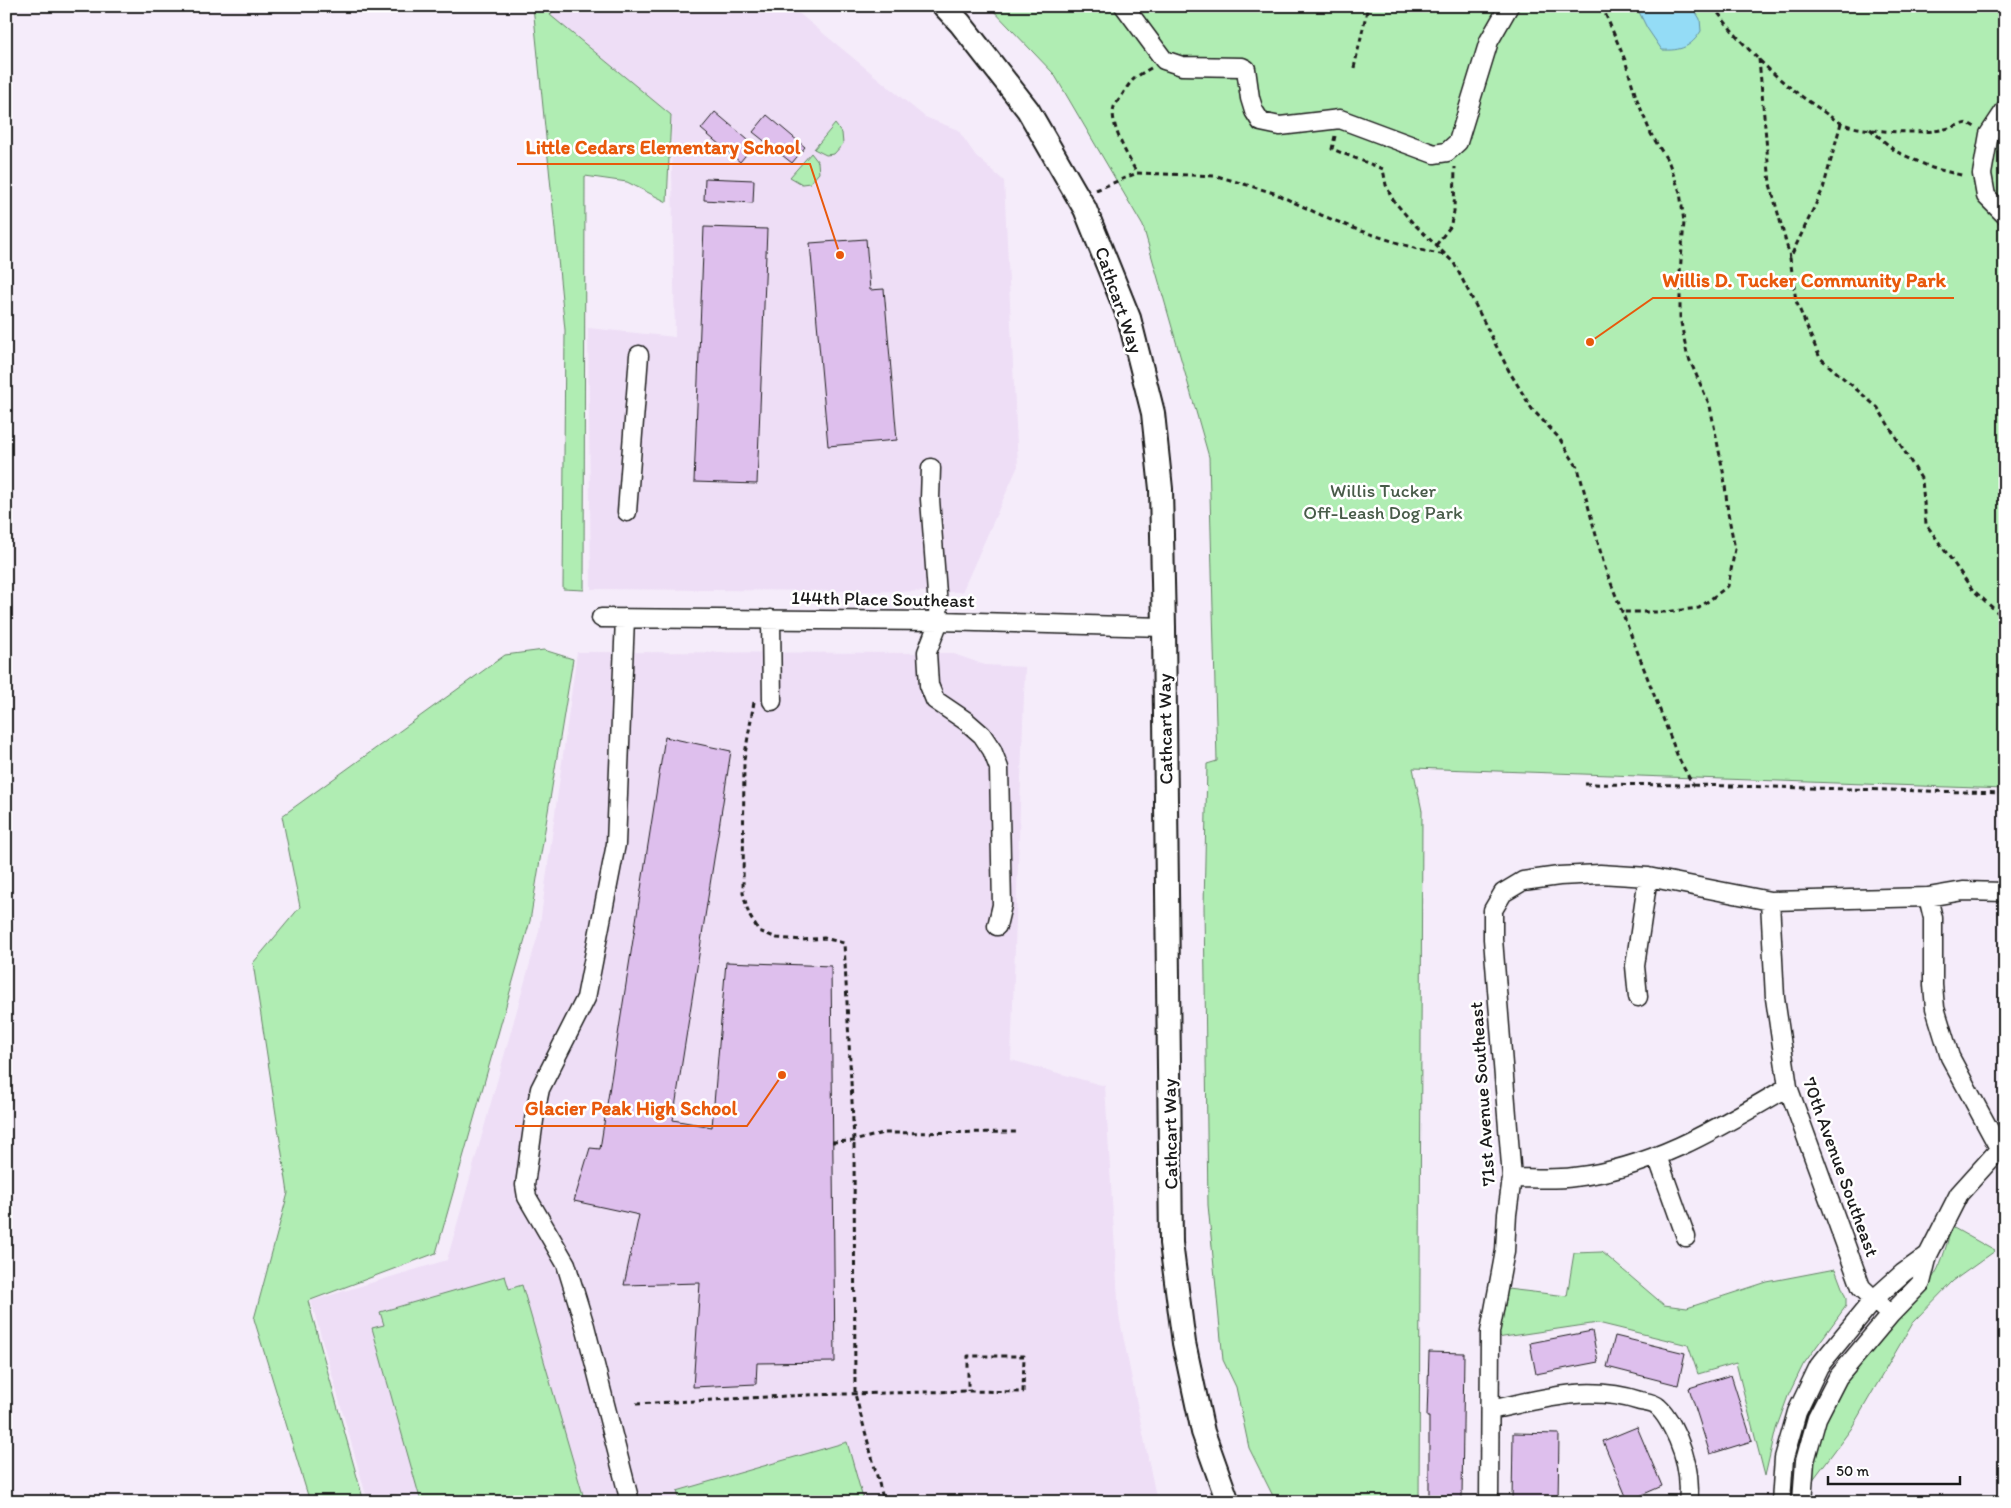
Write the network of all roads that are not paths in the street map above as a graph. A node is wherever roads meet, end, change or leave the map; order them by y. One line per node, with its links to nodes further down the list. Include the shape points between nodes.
1 (944, 6): 13 (main road, Cathcart Way, via 1028,110 1086,209 1129,318 1153,413 1161,489)
2 (1124, 6): 3 (street, via 1164,60 1182,66 1246,69 1250,98 1261,122 1280,126 1340,119 1434,154 1447,152 1458,142 1489,41)
3 (1509, 6)
4 (2005, 110): 5 (street, via 1989,134 1982,174 1986,196)
5 (2005, 215)
6 (639, 356): 8 (street)
7 (931, 468): 12 (street, via 930,499)
8 (628, 512)
9 (601, 618): 10 (street, 144th Place Southeast)
10 (625, 618): 11 (street, 144th Place Southeast); 30 (street, via 616,844 586,998 540,1089 525,1185 527,1197 566,1264)
11 (771, 619): 12 (street, 144th Place Southeast); 14 (street)
12 (939, 621): 13 (street, 144th Place Southeast); 19 (street, via 927,652 932,693 935,700 982,735 999,768 1002,905)
13 (1164, 627): 31 (main road, Cathcart Way, via 1171,1243 1184,1343 1203,1432)
14 (772, 701)
15 (1648, 877): 18 (street); 20 (street, via 1635,966); 24 (street, 71st Avenue Southeast, via 1600,874 1522,882 1503,894 1493,910 1492,939)
16 (2005, 892): 17 (street, via 1963,890)
17 (1928, 897): 18 (street); 22 (street, via 1933,918 1935,1008 1942,1032 1950,1057)
18 (1770, 901): 21 (street, 70th Avenue Southeast, via 1775,998)
19 (997, 926)
20 (1638, 997)
21 (1788, 1087): 23 (street, via 1732,1120); 27 (street, 70th Avenue Southeast, via 1861,1287)
22 (2002, 1145): 26 (street, via 1959,1194)
23 (1657, 1156): 24 (street, via 1629,1166 1573,1177); 25 (street)
24 (1512, 1178): 29 (street, 71st Avenue Southeast, via 1505,1251 1490,1332)
25 (1686, 1237)
26 (1928, 1255): 27 (street); 28 (street, via 1921,1283)
27 (1874, 1299): 28 (street, 70th Avenue Southeast); 34 (street, via 1819,1366 1797,1412 1784,1458)
28 (1890, 1315): 35 (street, via 1838,1377 1817,1418 1805,1461)
29 (1490, 1410): 32 (street, 71st Avenue Southeast); 33 (street, via 1558,1395 1591,1392 1622,1395 1657,1406 1673,1428 1685,1455 1690,1484)
30 (630, 1502)
31 (1228, 1502)
32 (1489, 1502)
33 (1688, 1502)
34 (1781, 1502)
35 (1802, 1502)

